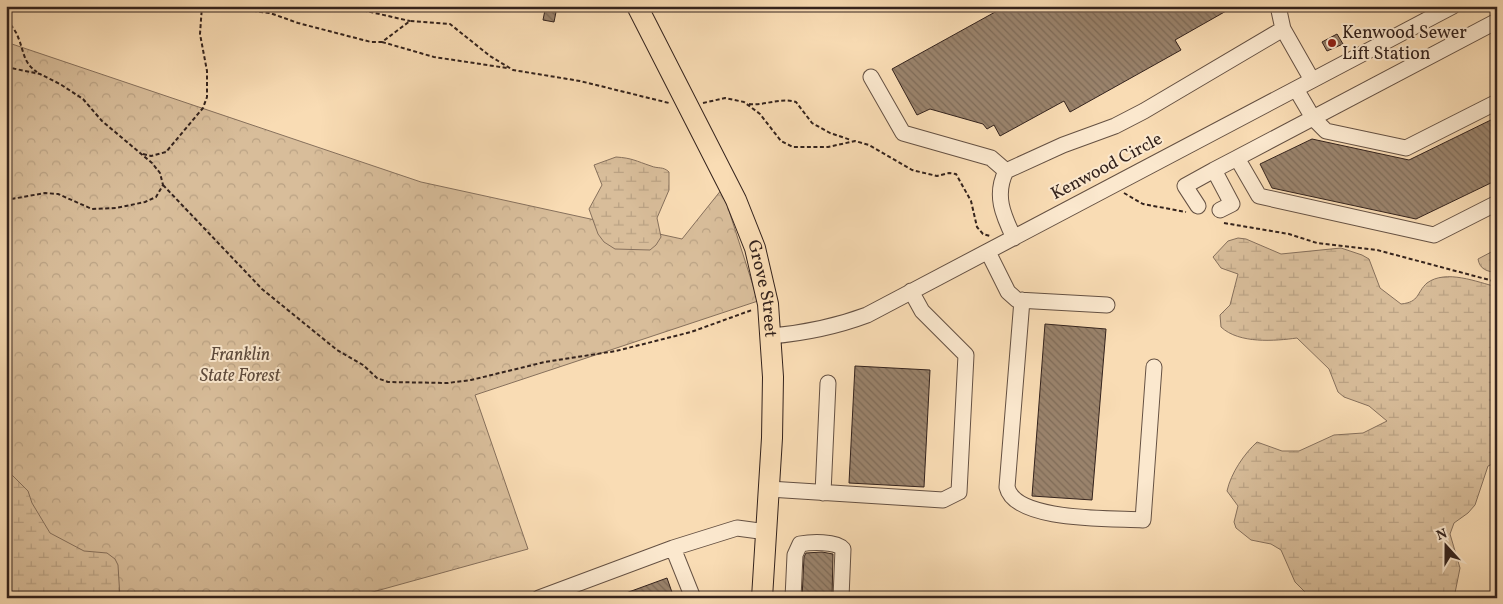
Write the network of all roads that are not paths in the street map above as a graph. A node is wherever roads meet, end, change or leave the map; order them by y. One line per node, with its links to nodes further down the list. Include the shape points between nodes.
1 (638, 6): 22 (main road, Grove Street, via 744,219 755,248 768,304)
2 (1278, 6): 5 (street)
3 (1453, 6): 7 (street, Kenwood Circle)
4 (1497, 21): 10 (street)
5 (1283, 29): 7 (street); 13 (street, via 1115,126 1062,145)
6 (871, 77): 13 (street, via 902,133 991,158)
7 (1312, 80): 8 (street, Kenwood Circle)
8 (1296, 89): 10 (street); 17 (street, Kenwood Circle)
9 (1497, 102): 10 (street, via 1406,148 1326,131)
10 (1313, 118): 11 (street)
11 (1237, 158): 12 (street); 14 (street, via 1258,196 1434,234)
12 (1214, 170): 15 (street, via 1185,186); 16 (street, via 1232,204)
13 (1006, 171): 17 (street, via 1000,185 1000,203)
14 (1497, 203)
15 (1195, 210)
16 (1219, 216)
17 (1011, 240): 18 (street, Kenwood Circle)
18 (988, 252): 19 (street, Kenwood Circle); 20 (street, via 1012,297)
19 (911, 291): 22 (street, Kenwood Circle, via 867,315 837,326); 26 (street, via 922,311 966,355 959,492 943,500)
20 (1022, 300): 21 (street); 23 (street, via 1007,487 1012,497 1030,509 1050,514 1143,520)
21 (1106, 304)
22 (771, 336): 25 (main road, Grove Street, via 774,377)
23 (1154, 367)
24 (828, 383): 26 (street)
25 (769, 489): 26 (street); 27 (main road, Grove Street)
26 (823, 493)
27 (767, 532): 28 (street, via 737,528); 31 (main road, Grove Street)
28 (673, 548): 29 (street); 30 (street)
29 (539, 598)
30 (693, 598)
31 (762, 598)
32 (792, 598): 33 (street, via 795,555 800,544 805,543 834,544 843,549)
33 (840, 598)

